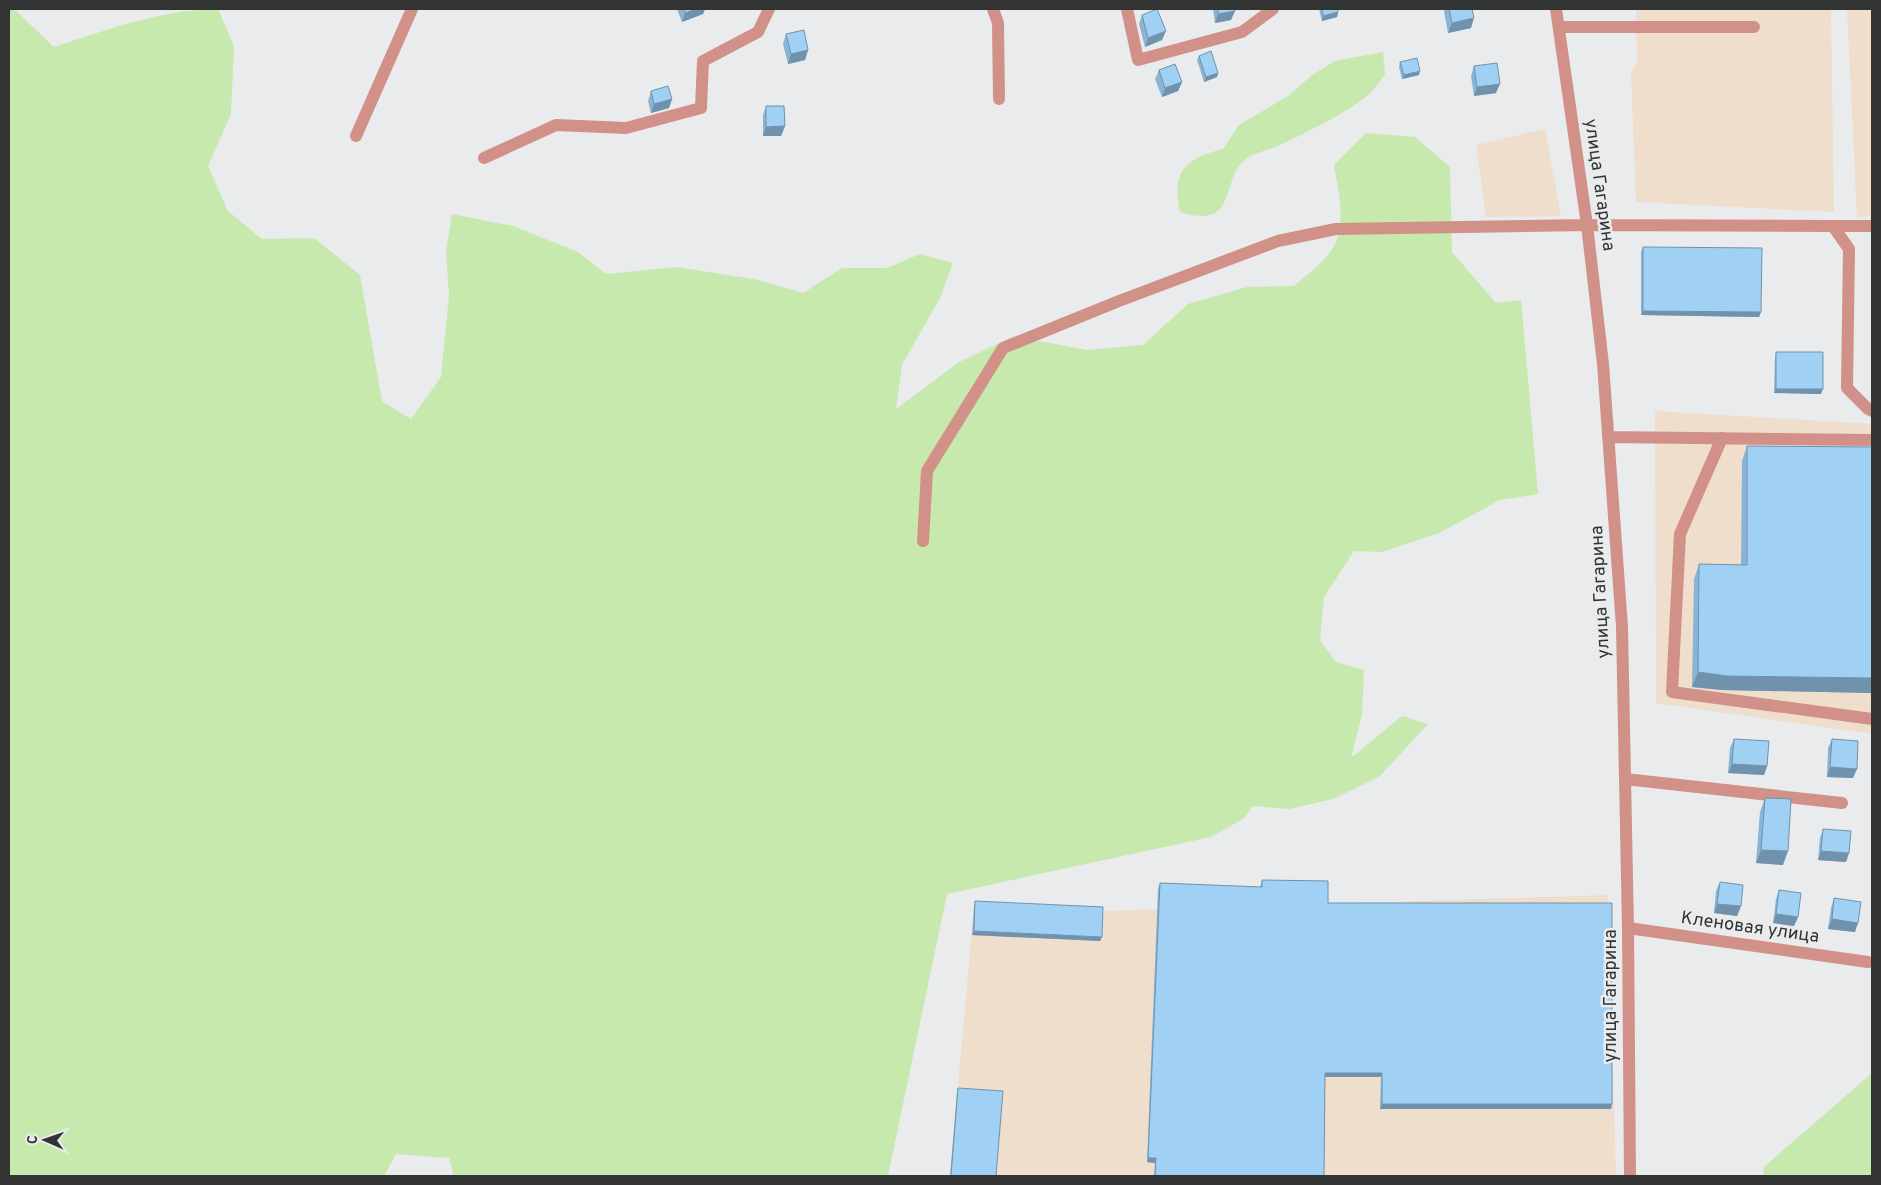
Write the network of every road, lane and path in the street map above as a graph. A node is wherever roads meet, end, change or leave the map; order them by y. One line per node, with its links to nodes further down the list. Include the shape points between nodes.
1 (412, 9): 10 (street)
2 (769, 9): 11 (street, via 758,32 703,61 701,108 626,128 556,125)
3 (993, 9): 9 (street, via 998,23)
4 (1127, 9): 5 (street, via 1138,60 1242,32)
5 (1273, 9)
6 (1556, 9): 7 (street, улица Гагарина)
7 (1558, 27): 8 (street); 12 (street, улица Гагарина)
8 (1754, 27)
9 (999, 99)
10 (356, 136)
11 (484, 158)
12 (1587, 225): 13 (street); 16 (street, улица Гагарина); 19 (street, via 1336,228 1278,241 1003,348 927,471)
13 (1833, 226): 14 (street); 15 (street, via 1848,249 1847,388)
14 (1872, 226)
15 (1872, 411)
16 (1608, 437): 17 (street); 21 (street, улица Гагарина, via 1622,627)
17 (1722, 438): 18 (street); 20 (street, via 1680,534 1672,692)
18 (1872, 440)
19 (923, 541)
20 (1872, 718)
21 (1625, 779): 22 (street); 23 (street, улица Гагарина)
22 (1842, 803)
23 (1628, 928): 24 (street, Кленовая улица); 25 (street, улица Гагарина)
24 (1868, 962)
25 (1630, 1176)

